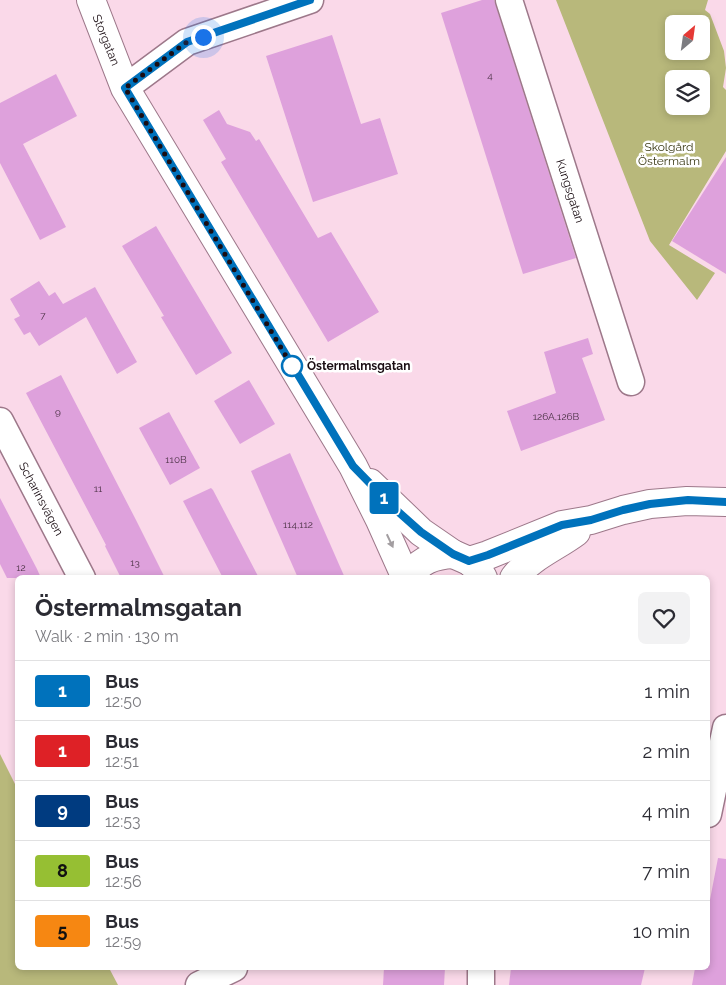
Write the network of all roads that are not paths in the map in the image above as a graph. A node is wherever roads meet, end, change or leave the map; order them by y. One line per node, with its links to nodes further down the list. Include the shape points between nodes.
1 (91, 0): 4 (street, Storgatan)
2 (310, 0): 4 (street, via 187,42)
3 (509, 0): 5 (street, Kungsgatan)
4 (125, 88): 7 (street, Storgatan)
5 (630, 382)
6 (0, 421): 11 (street, Scharinsvägen)
7 (353, 466): 10 (street, Storgatan, via 421,532); 12 (street, Storgatan, one-way to 12)
8 (726, 502): 9 (street, via 688,500 650,504)
9 (591, 520): 10 (street, via 562,525); 14 (street)
10 (473, 562): 13 (street, Storgatan, via 438,555 422,562)
11 (80, 575)
12 (406, 575)
13 (410, 575)
14 (517, 575)
15 (726, 728): 16 (street)
16 (710, 804)
17 (230, 970): 19 (street)
18 (482, 970): 20 (street)
19 (198, 985)
20 (481, 985)

